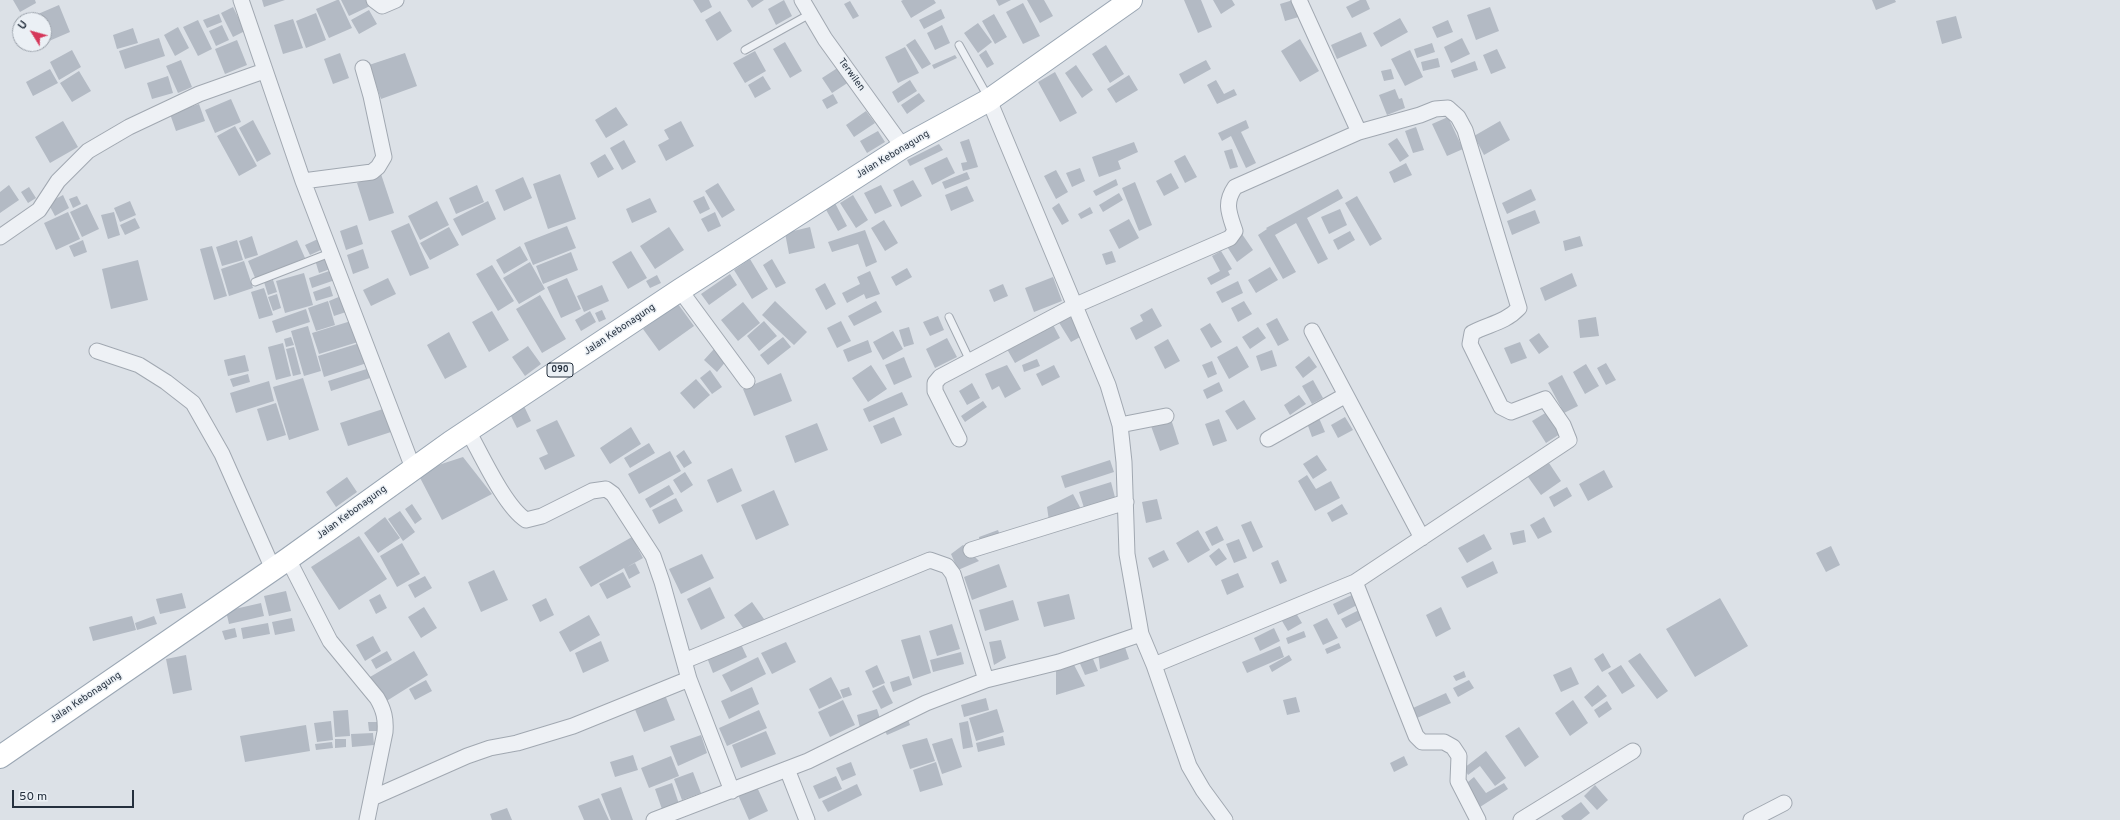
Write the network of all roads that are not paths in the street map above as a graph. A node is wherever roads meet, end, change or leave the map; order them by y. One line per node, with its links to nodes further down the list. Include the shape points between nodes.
1 (241, 0): 11 (street)
2 (374, 0): 3 (street, via 382,6)
3 (396, 0)
4 (802, 0): 7 (street, Terwilen)
5 (1131, 0): 12 (main road, Jalan Kebonagung / 090)
6 (1299, 0): 13 (street)
7 (810, 14): 9 (lane); 14 (street, Terwilen, via 825,39)
8 (960, 45): 12 (lane)
9 (745, 50)
10 (363, 68): 15 (street, via 384,157 372,172)
11 (264, 70): 15 (street); 16 (street, via 199,94 129,127 88,151 58,181 39,210)
12 (989, 100): 14 (main road, Jalan Kebonagung / 090); 20 (street)
13 (1359, 132): 20 (street, via 1235,187 1229,196 1228,205 1235,231 1230,238); 34 (street, via 1436,109 1448,108 1458,117 1465,130 1519,308 1513,315 1472,333 1470,344 1501,406 1511,412 1545,399 1569,438)
14 (903, 147): 19 (main road, Jalan Kebonagung / 090)
15 (302, 180): 17 (street)
16 (0, 237)
17 (330, 253): 18 (lane); 32 (street)
18 (255, 282)
19 (680, 290): 25 (street); 29 (main road, Jalan Kebonagung / 090)
20 (1076, 304): 24 (street); 28 (street, via 1108,385)
21 (949, 317): 24 (lane)
22 (1312, 331): 26 (street)
23 (97, 351): 36 (street, via 139,365 193,403)
24 (970, 361): 30 (street, via 940,377 935,383 935,391)
25 (747, 381)
26 (1346, 395): 31 (street); 34 (street)
27 (1166, 416): 28 (street)
28 (1120, 425): 33 (street)
29 (468, 431): 32 (main road, Jalan Kebonagung / 090); 39 (street, via 499,487 520,516 526,520 542,516 592,491 606,489 613,494 653,556)
30 (959, 439)
31 (1268, 439)
32 (413, 468): 36 (main road, Jalan Kebonagung / 090)
33 (1126, 502): 35 (street); 38 (street, via 1127,554)
34 (1422, 538): 37 (street)
35 (972, 550)
36 (280, 564): 44 (main road, Jalan Kebonagung / 090); 47 (street, via 330,641 377,698 382,708 386,721 385,732)
37 (1355, 582): 40 (street); 53 (street, via 1416,736 1422,742 1444,742 1459,756 1458,781)
38 (1141, 634): 40 (street); 42 (street, via 1059,662)
39 (684, 661): 41 (street); 42 (street, via 930,560 947,566 953,574)
40 (1154, 665): 52 (street, via 1190,766 1203,790)
41 (688, 679): 46 (street); 47 (street, via 573,726 467,756)
42 (986, 680): 45 (street, via 900,714 826,753)
43 (1632, 751): 54 (street)
44 (0, 757)
45 (788, 769): 46 (street); 51 (street)
46 (732, 791): 49 (street)
47 (372, 798): 50 (street)
48 (1784, 803): 55 (street)
49 (664, 818)
50 (367, 820)
51 (807, 820)
52 (1225, 820)
53 (1478, 820)
54 (1521, 820)
55 (1751, 820)

